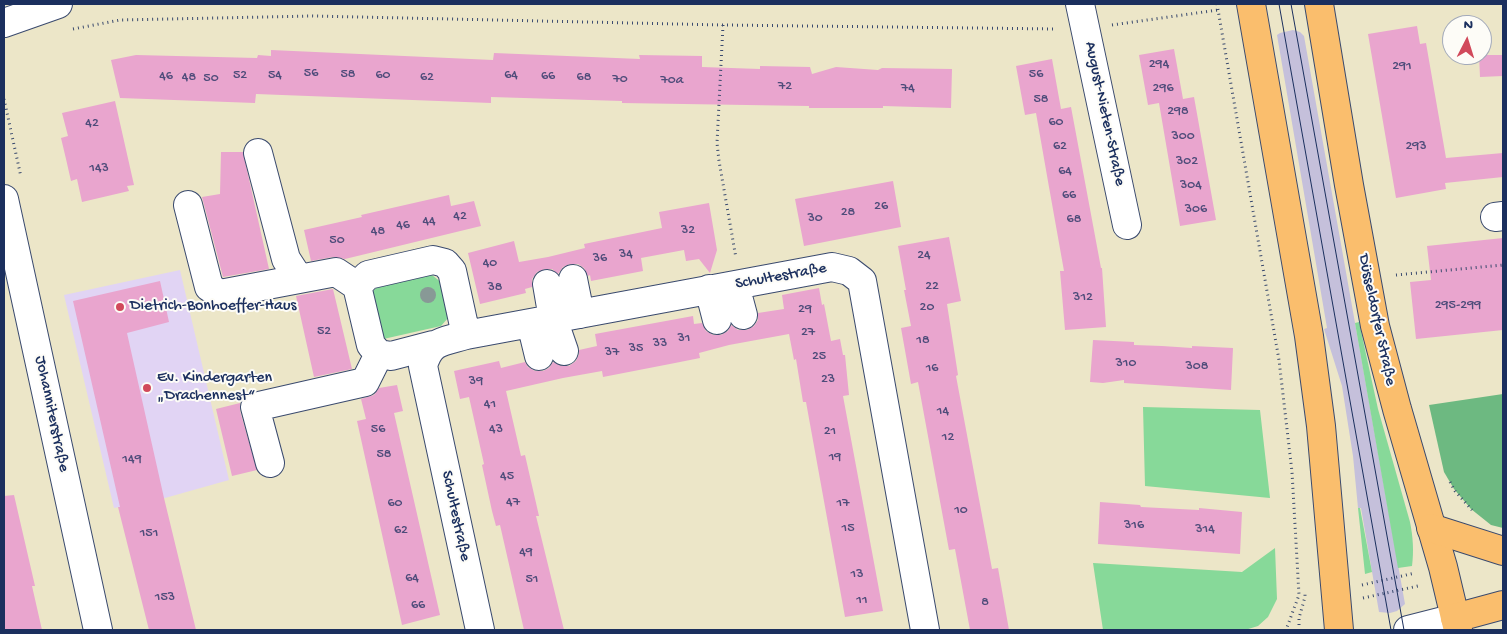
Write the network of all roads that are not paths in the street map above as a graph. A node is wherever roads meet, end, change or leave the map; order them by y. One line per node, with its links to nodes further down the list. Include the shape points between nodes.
1 (58, 4): 5 (street)
2 (1251, 4): 28 (main road, via 1309,336 1321,426)
3 (1319, 4): 21 (main road, Düsseldorfer Straße, via 1375,326)
4 (1082, 16): 9 (street, August-Nieten-Straße)
5 (4, 23)
6 (258, 152): 10 (street, via 286,259)
7 (4, 198): 25 (street, Johanniterstraße)
8 (188, 205): 10 (street, via 209,287 220,294)
9 (1127, 225)
10 (299, 278): 13 (street, via 336,272)
11 (726, 280): 14 (street, Schultestraße); 15 (street); 27 (street, Schultestraße, via 832,267 849,271 862,281)
12 (560, 281): 14 (street)
13 (357, 286): 16 (street, via 368,274 433,260 445,263 452,271); 18 (street, via 371,345)
14 (555, 318): 16 (street, Schultestraße); 19 (street)
15 (730, 318)
16 (466, 335): 17 (street, Schultestraße)
17 (433, 345): 18 (street, Schultestraße, via 391,356); 26 (street, Schultestraße, via 423,366)
18 (379, 354): 20 (street, via 365,382 255,407)
19 (552, 354)
20 (270, 463)
21 (1431, 528): 22 (main road); 24 (main road, Düsseldorfer Straße)
22 (1495, 548)
23 (1503, 605): 24 (main road)
24 (1456, 624): 29 (street)
25 (98, 630)
26 (480, 630)
27 (925, 630)
28 (1339, 630)
29 (1408, 630)

